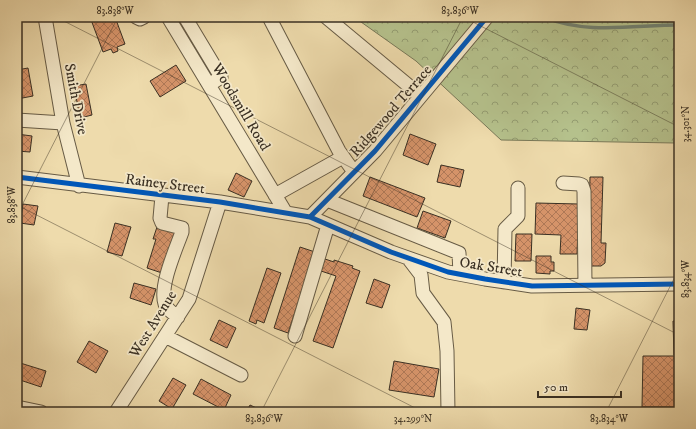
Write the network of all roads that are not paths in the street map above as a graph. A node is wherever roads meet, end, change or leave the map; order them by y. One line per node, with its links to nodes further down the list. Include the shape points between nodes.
1 (45, 17): 12 (street, Smith Drive)
2 (136, 17): 3 (street)
3 (144, 17)
4 (168, 17): 9 (street, Woodsmill Road)
5 (185, 17): 9 (street, via 221,77)
6 (270, 17): 13 (street)
7 (326, 17): 10 (street)
8 (487, 17): 10 (street, Ridgewood Terrace)
9 (209, 85): 19 (street, Woodsmill Road)
10 (420, 96): 14 (street, Ridgewood Terrace)
11 (17, 120): 12 (street)
12 (63, 123): 17 (street, Smith Drive)
13 (343, 157): 14 (street); 19 (street)
14 (354, 172): 21 (street, Ridgewood Terrace)
15 (17, 177): 17 (street, Rainey Street)
16 (563, 183): 30 (street, via 582,185 584,191)
17 (79, 186): 20 (street, Rainey Street)
18 (518, 188): 28 (street, via 518,216 505,229)
19 (275, 195): 23 (street, Woodsmill Road)
20 (162, 196): 22 (street, Rainey Street); 32 (street, via 162,223 182,228 164,290 165,304 169,311)
21 (327, 200): 24 (street, Ridgewood Terrace); 27 (street, via 459,253)
22 (220, 202): 23 (street, Rainey Street); 32 (street, West Avenue, via 189,299)
23 (286, 213): 24 (street, Rainey Street)
24 (310, 217): 25 (street, Oak Street)
25 (328, 225): 26 (street, Oak Street); 34 (street)
26 (408, 258): 27 (street, Oak Street); 39 (street, via 421,275 423,293 444,322)
27 (460, 274): 28 (street, Oak Street)
28 (504, 282): 30 (street, Oak Street, via 532,286)
29 (679, 284): 30 (street, Oak Street); 31 (street)
30 (585, 285)
31 (679, 296)
32 (178, 317): 33 (street, West Avenue)
33 (165, 336): 35 (street); 38 (street, West Avenue)
34 (294, 336)
35 (241, 375)
36 (17, 407): 37 (street)
37 (41, 412)
38 (116, 412)
39 (448, 412)

